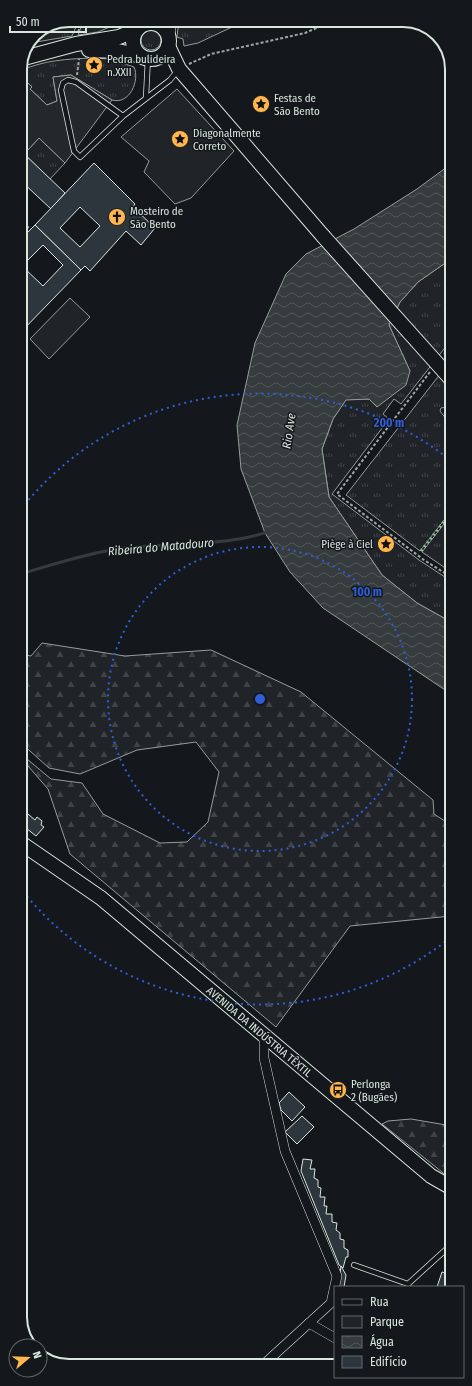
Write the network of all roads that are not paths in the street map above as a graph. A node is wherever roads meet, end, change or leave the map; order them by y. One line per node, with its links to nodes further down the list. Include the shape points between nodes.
1 (139, 27): 6 (main road, via 119,37 76,44)
2 (143, 27): 8 (main road, via 134,44 136,50)
3 (161, 27): 5 (main road)
4 (169, 27): 5 (main road)
5 (168, 40): 8 (main road, via 160,55); 9 (main road)
6 (61, 50): 7 (main road); 8 (main road, via 105,50)
7 (29, 56)
8 (145, 57): 10 (lane)
9 (179, 69): 10 (lane, via 170,80); 12 (main road, bridge)
10 (146, 97): 11 (lane)
11 (123, 116): 11 (lane, via 80,157 74,151 61,90 63,83 68,80 76,82)
12 (445, 372)
13 (27, 847): 15 (main road)
14 (27, 854): 15 (main road)
15 (67, 874): 16 (main road, AVENIDA DA INDÚSTRIA TÊXTIL, via 101,898)
16 (264, 1036): 17 (main road, AVENIDA DA INDÚSTRIA TÊXTIL, via 431,1176); 20 (street, via 264,1058 285,1151 337,1276)
17 (445, 1184)
18 (445, 1250): 19 (lane, via 408,1284)
19 (354, 1265)
20 (334, 1286)
21 (334, 1288): 22 (street, via 330,1303)
22 (309, 1323): 23 (street); 24 (street)
23 (334, 1337)
24 (270, 1359)

